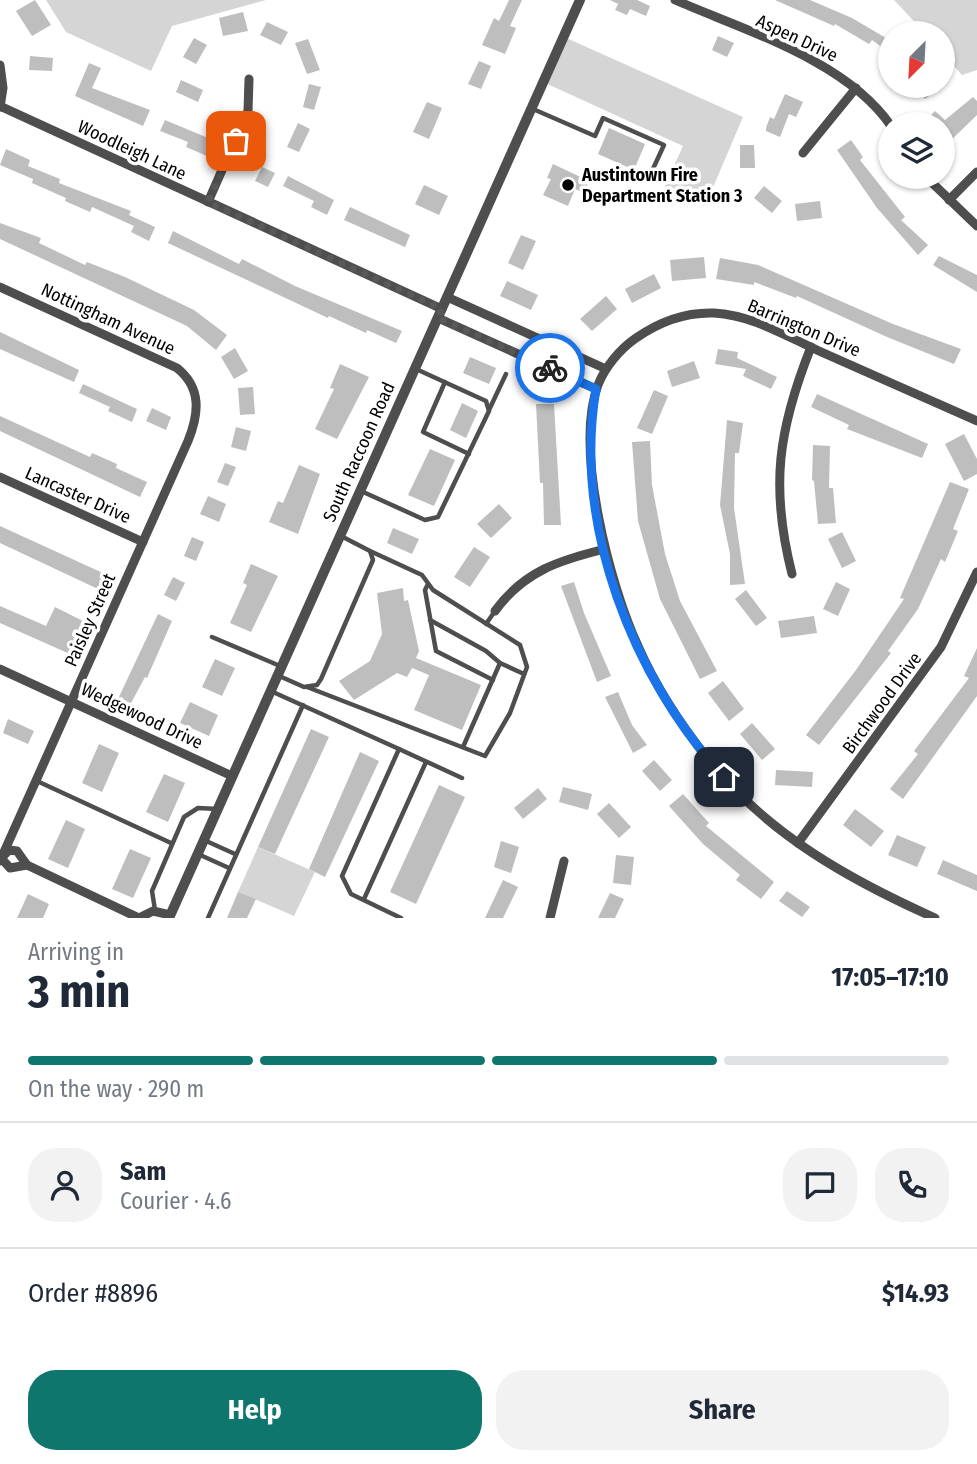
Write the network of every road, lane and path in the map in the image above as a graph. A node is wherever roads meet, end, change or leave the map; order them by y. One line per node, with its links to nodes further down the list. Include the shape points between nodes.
1 (580, 0): 7 (street, South Raccoon Road)
2 (676, 0): 5 (street, Aspen Drive, via 821,65)
3 (0, 65): 6 (street)
4 (249, 79): 14 (street, via 248,111)
5 (856, 88): 8 (street, Aspen Drive); 9 (street)
6 (0, 106): 14 (street, Woodleigh Lane)
7 (532, 108): 10 (lane, via 595,136 603,118 664,145); 17 (street, South Raccoon Road)
8 (878, 112)
9 (803, 153)
10 (652, 171)
11 (977, 172): 13 (street)
12 (938, 189): 13 (street)
13 (949, 201): 15 (street)
14 (208, 202): 18 (street, Woodleigh Lane)
15 (977, 226)
16 (0, 287): 25 (street, Nottingham Avenue, via 168,363)
17 (447, 297): 18 (street, South Raccoon Road); 21 (street)
18 (440, 313): 20 (street, South Raccoon Road); 24 (street, Woodleigh Lane)
19 (811, 347): 21 (street, Barrington Drive, via 740,317 704,313 676,318 645,332); 27 (street, Barrington Drive); 36 (street, via 792,396 779,459 781,531)
20 (415, 369): 23 (lane); 30 (street, South Raccoon Road)
21 (606, 369): 24 (street, Barrington Drive)
22 (506, 374): 26 (lane)
23 (445, 382): 26 (lane, via 486,401); 28 (lane, via 423,432)
24 (596, 389): 33 (street, via 593,466)
25 (194, 390): 32 (street, Paisley Street, via 194,425)
26 (489, 411): 28 (lane)
27 (977, 421)
28 (469, 454): 30 (lane, via 435,520 425,520)
29 (0, 477): 32 (street, Lancaster Drive)
30 (360, 491): 31 (street, South Raccoon Road)
31 (341, 536): 34 (lane); 44 (street, South Raccoon Road)
32 (143, 542): 49 (street, Paisley Street)
33 (605, 549): 38 (street, via 539,570 514,588); 59 (street, via 637,645 686,729 737,792)
34 (370, 551): 37 (lane, via 422,575); 47 (lane, via 373,560 321,680)
35 (977, 572): 59 (street, Birchwood Drive, via 942,647)
36 (792, 574)
37 (428, 583): 39 (lane); 40 (lane)
38 (495, 611): 40 (lane)
39 (430, 619): 42 (lane); 46 (lane, via 440,656)
40 (486, 624): 45 (lane, via 520,645 527,667)
41 (212, 637): 44 (lane)
42 (500, 663): 45 (lane); 46 (lane)
43 (0, 669): 49 (street, Wedgewood Drive)
44 (279, 671): 47 (lane); 48 (street, South Raccoon Road)
45 (524, 674): 51 (lane, via 510,713 485,756)
46 (493, 680): 51 (lane)
47 (307, 687): 51 (lane)
48 (270, 691): 50 (lane); 54 (street, South Raccoon Road)
49 (71, 701): 54 (street, Wedgewood Drive); 56 (street, Paisley Street)
50 (303, 705): 52 (lane); 62 (lane)
51 (463, 747)
52 (399, 749): 53 (lane); 67 (lane, via 342,876 351,894)
53 (426, 762): 55 (lane); 67 (lane)
54 (232, 776): 57 (street, South Raccoon Road)
55 (462, 778)
56 (37, 781): 60 (lane); 63 (street, Paisley Street)
57 (218, 809): 58 (street, South Raccoon Road); 60 (lane, via 207,806 190,811)
58 (203, 840): 61 (street, South Raccoon Road); 62 (lane)
59 (798, 843): 74 (street, via 868,887)
60 (172, 844): 68 (lane, via 152,891)
61 (197, 854): 66 (lane); 69 (street, South Raccoon Road)
62 (236, 854): 66 (lane)
63 (0, 858): 65 (street, via 10,869); 65 (street, via 13,849)
64 (564, 861): 73 (street)
65 (27, 865): 70 (street)
66 (229, 868): 71 (lane)
67 (363, 899): 72 (lane)
68 (155, 911): 69 (street); 70 (street)
69 (170, 916)
70 (139, 918)
71 (208, 918)
72 (401, 918)
73 (550, 918)
74 (935, 918)

